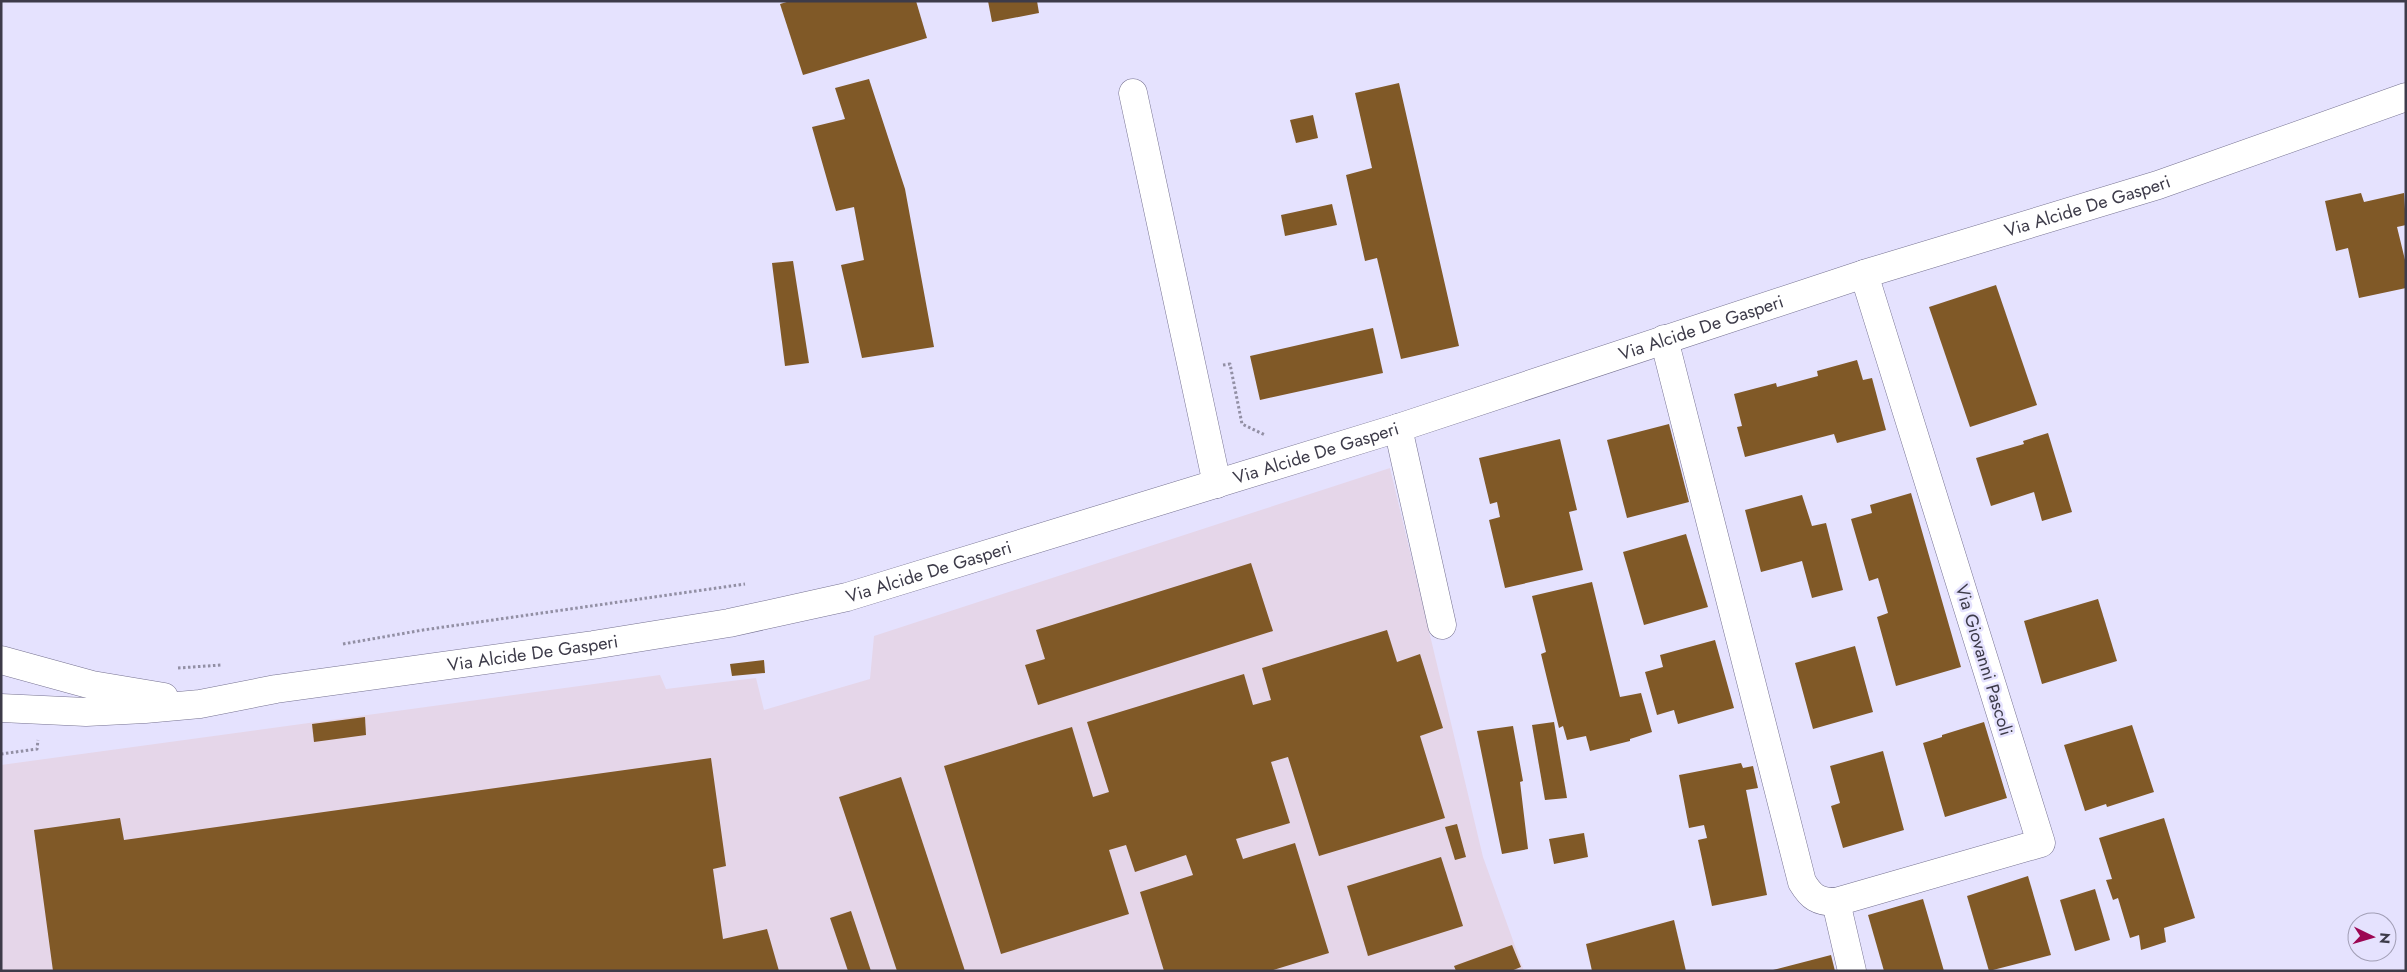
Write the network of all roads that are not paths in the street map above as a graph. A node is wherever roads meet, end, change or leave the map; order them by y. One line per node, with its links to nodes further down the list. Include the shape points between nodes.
1 (1133, 93): 6 (main road)
2 (2406, 97): 3 (main road, Via Alcide De Gasperi, via 2158,185)
3 (1864, 274): 4 (main road, Via Alcide De Gasperi); 11 (main road, Via Giovanni Pascoli, via 2041,843)
4 (1664, 339): 5 (main road, Via Alcide De Gasperi); 11 (main road, Via Giovanni Pascoli, via 1802,882 1810,896 1821,902)
5 (1398, 428): 6 (main road, Via Alcide De Gasperi); 7 (main road)
6 (1217, 484): 9 (main road, Via Alcide De Gasperi, via 847,597 729,623 276,689)
7 (1442, 625)
8 (1, 660): 9 (main road, Via Alcide De Gasperi, via 92,685)
9 (200, 704): 10 (main road, Via Alcide De Gasperi, via 86,712)
10 (1, 708)
11 (1836, 902): 12 (main road)
12 (1852, 971)

